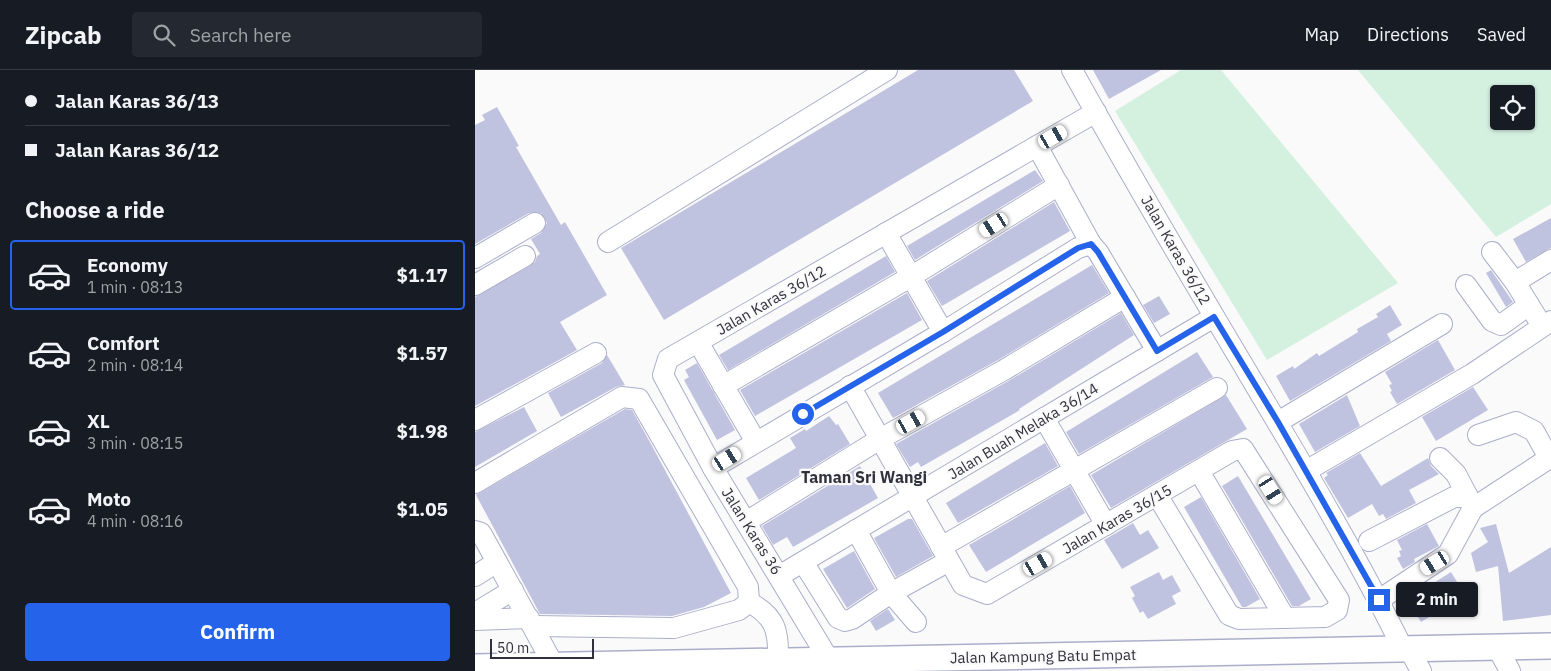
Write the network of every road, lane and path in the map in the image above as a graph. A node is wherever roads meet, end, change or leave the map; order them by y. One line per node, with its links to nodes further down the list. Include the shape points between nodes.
1 (887, 70): 8 (street)
2 (1072, 70): 3 (street, Jalan Karas 36/12)
3 (1096, 112): 4 (street, Jalan Karas 36/12); 20 (street, Jalan Karas 36/12)
4 (1037, 146): 5 (street); 7 (street, Jalan Karas 36/12)
5 (1059, 185): 9 (street); 14 (street)
6 (535, 223): 12 (street)
7 (887, 233): 14 (street); 24 (street, Jalan Karas 36/12)
8 (608, 242)
9 (1091, 244): 18 (street); 23 (street, via 1078,248)
10 (1492, 252): 15 (street)
11 (525, 256): 16 (street)
12 (475, 258)
13 (1551, 260): 15 (street)
14 (912, 276): 23 (street); 28 (street)
15 (1515, 282): 19 (street)
16 (475, 284)
17 (1466, 285): 19 (street, via 1492,321 1501,325)
18 (1125, 297): 25 (street); 35 (street)
19 (1529, 305): 22 (street)
20 (1214, 317): 25 (street, Jalan Buah Melaka 36/14); 33 (street, Jalan Karas 36/12)
21 (1442, 324): 33 (street)
22 (1547, 324): 42 (street, via 1472,374)
23 (943, 332): 29 (street)
24 (697, 342): 27 (street, Jalan Karas 36/12, via 668,359); 28 (street)
25 (1157, 351): 31 (street, Jalan Buah Melaka 36/14)
26 (596, 353): 32 (street)
27 (663, 375): 39 (street, Jalan Karas 36)
28 (723, 386): 36 (street)
29 (850, 386): 35 (street); 36 (street)
30 (1217, 388): 40 (street)
31 (1045, 418): 40 (street); 45 (street, Jalan Buah Melaka 36/14)
32 (475, 420)
33 (1278, 422): 42 (street, Jalan Karas 36/12)
34 (1478, 435): 38 (street, via 1516,422 1533,431)
35 (880, 440): 45 (street); 47 (street)
36 (756, 442): 39 (street)
37 (1440, 458): 46 (street, via 1456,474)
38 (1550, 458): 46 (street)
39 (713, 468): 47 (street, Jalan Karas 36)
40 (1074, 469): 48 (street); 52 (street)
41 (1199, 471): 44 (street, Jalan Karas 36/15); 62 (street); 62 (street, Jalan Karas 36/15, via 1232,451 1243,449 1339,600 1337,610 1325,617)
42 (1306, 471): 59 (street, Jalan Karas 36/12)
43 (475, 483): 60 (street, via 623,397 639,399 741,574 748,588)
44 (1157, 495): 48 (street, Jalan Karas 36/15); 62 (street, via 1229,615 1239,619)
45 (913, 497): 49 (street, Jalan Buah Melaka 36/14); 52 (street)
46 (1471, 502): 51 (street, via 1454,497); 59 (street, via 1448,554)
47 (746, 522): 56 (street, Jalan Karas 36)
48 (1107, 525): 52 (street, Jalan Karas 36/15, via 987,594 963,585)
49 (856, 530): 54 (street, Jalan Buah Melaka 36/14); 58 (street)
50 (475, 531): 53 (street, via 481,533)
51 (1369, 541)
52 (945, 554): 58 (street)
53 (497, 562): 55 (street); 57 (street)
54 (803, 562): 56 (street, Jalan Buah Melaka 36/14); 58 (street, via 839,618 845,621)
55 (475, 576)
56 (779, 576): 70 (street, Jalan Karas 36)
57 (513, 590): 61 (street); 64 (street)
58 (891, 593): 65 (street)
59 (1379, 600): 68 (street, Jalan Karas 36/12)
60 (749, 602): 64 (street, via 739,610 674,628); 69 (street, via 762,609 775,625 779,641)
61 (475, 614)
62 (1285, 618)
63 (475, 620): 64 (street)
64 (531, 622): 74 (street)
65 (916, 622)
66 (1551, 646): 67 (main road, Jalan Kampung Batu Empat)
67 (1497, 647): 68 (main road, Jalan Kampung Batu Empat); 76 (street)
68 (1406, 649): 70 (main road, Jalan Kampung Batu Empat); 75 (street, Jalan Karas 36/12)
69 (778, 661): 70 (main road, Jalan Kampung Batu Empat); 71 (main road, Jalan Kampung Batu Empat)
70 (846, 664)
71 (752, 666): 73 (main road, Jalan Kampung Batu Empat)
72 (475, 667): 74 (main road, Jalan Kampung Batu Empat)
73 (660, 667): 74 (main road, Jalan Kampung Batu Empat)
74 (555, 668)
75 (1421, 671)
76 (1510, 671)

